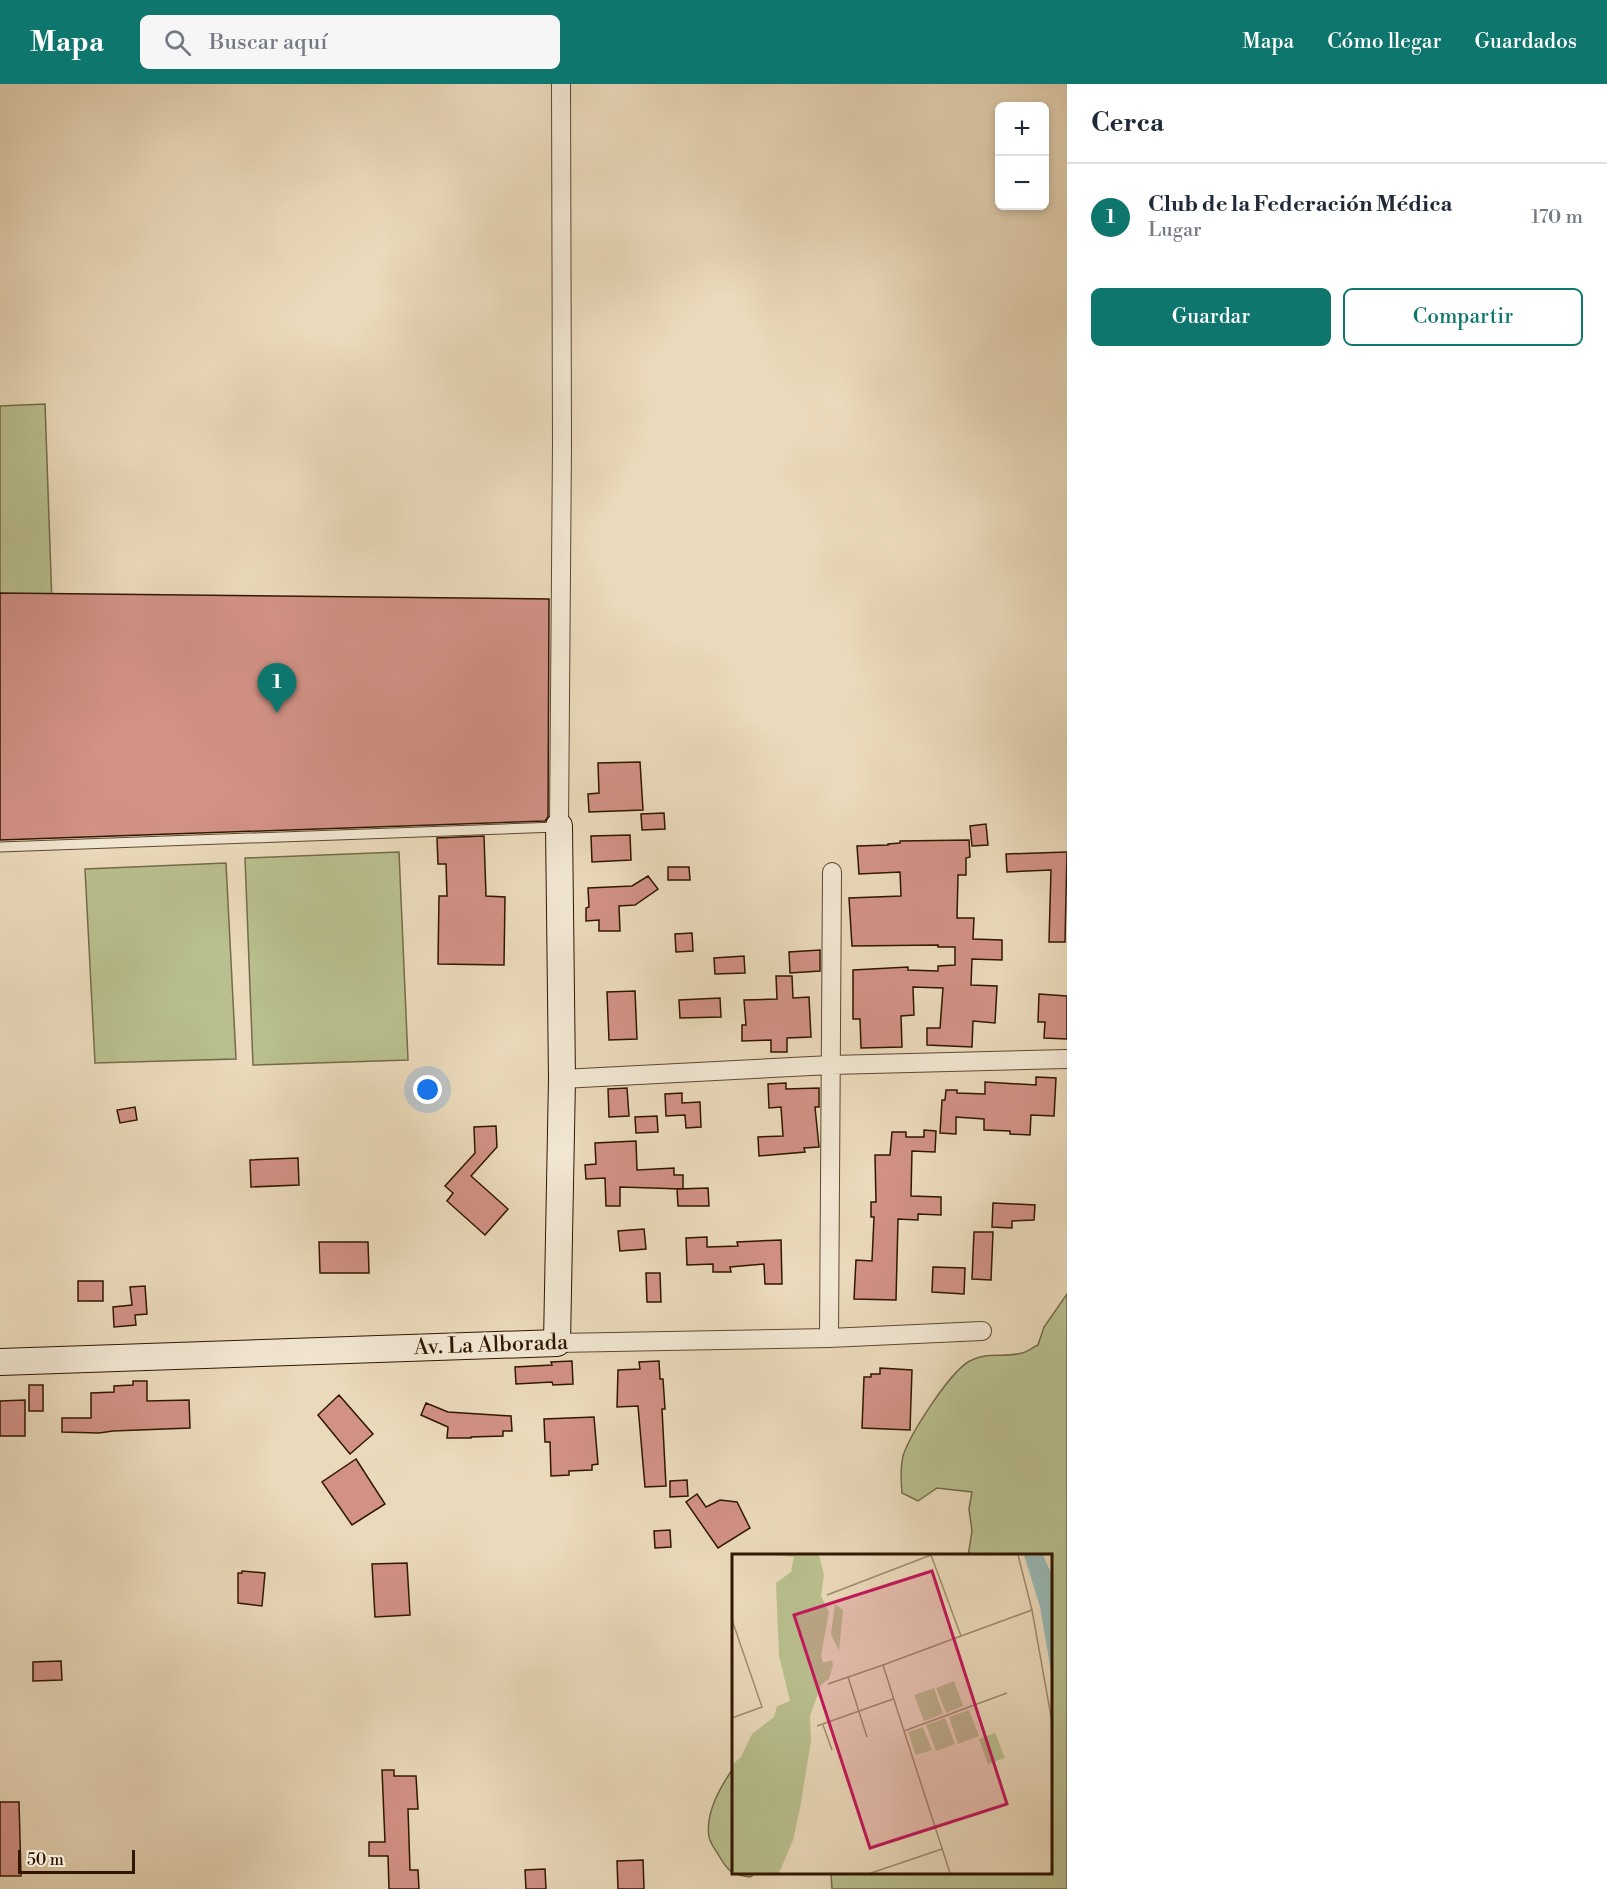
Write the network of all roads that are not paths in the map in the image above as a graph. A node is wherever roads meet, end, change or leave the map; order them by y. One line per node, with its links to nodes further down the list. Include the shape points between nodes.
1 (561, 84): 2 (street)
2 (559, 826): 3 (lane); 7 (main road)
3 (0, 847)
4 (832, 872): 6 (street)
5 (1067, 1059): 6 (street)
6 (831, 1065): 7 (street); 9 (street)
7 (562, 1079): 10 (main road)
8 (982, 1331): 9 (street, Av. La Alborada)
9 (829, 1338): 10 (street, Av. La Alborada)
10 (557, 1342): 11 (main road, Av. La Alborada)
11 (0, 1362)

